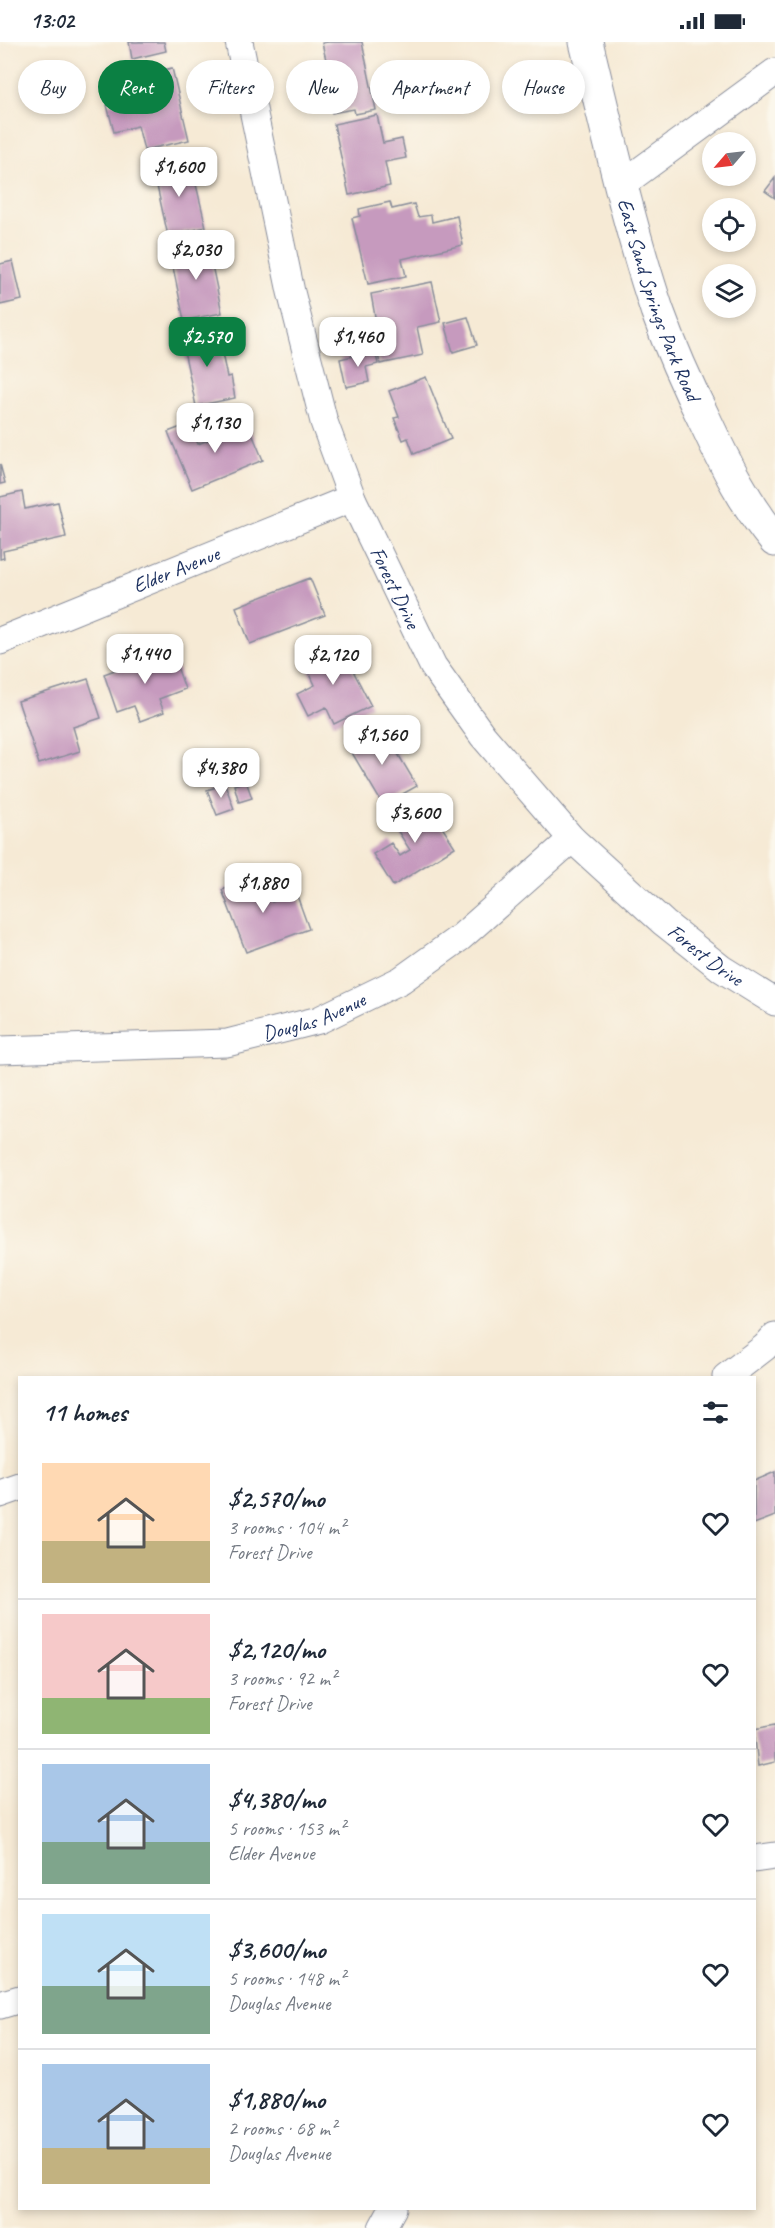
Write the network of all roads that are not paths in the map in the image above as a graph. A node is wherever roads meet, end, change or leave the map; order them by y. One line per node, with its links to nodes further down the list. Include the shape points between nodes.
1 (239, 42): 5 (street, Forest Drive, via 291,292 324,422)
2 (586, 42): 4 (street, East Sand Springs Park Road)
3 (775, 72): 4 (street)
4 (621, 185): 6 (street, East Sand Springs Park Road, via 658,311 693,396 725,463 761,524)
5 (352, 498): 7 (street, Elder Avenue); 8 (street, Forest Drive, via 433,666 483,736)
6 (775, 540)
7 (0, 641)
8 (572, 838): 9 (street, Forest Drive, via 664,923 722,969); 10 (street, Douglas Avenue, via 461,937 401,980 319,1020 227,1043)
9 (775, 1002)
10 (0, 1050)
11 (775, 1336): 12 (street)
12 (727, 1376)
13 (18, 1488): 14 (street)
14 (0, 1494)
15 (775, 1856): 16 (street)
16 (756, 1859)
17 (18, 2000): 18 (street)
18 (0, 2005)
19 (392, 2210): 20 (street)
20 (382, 2228)

